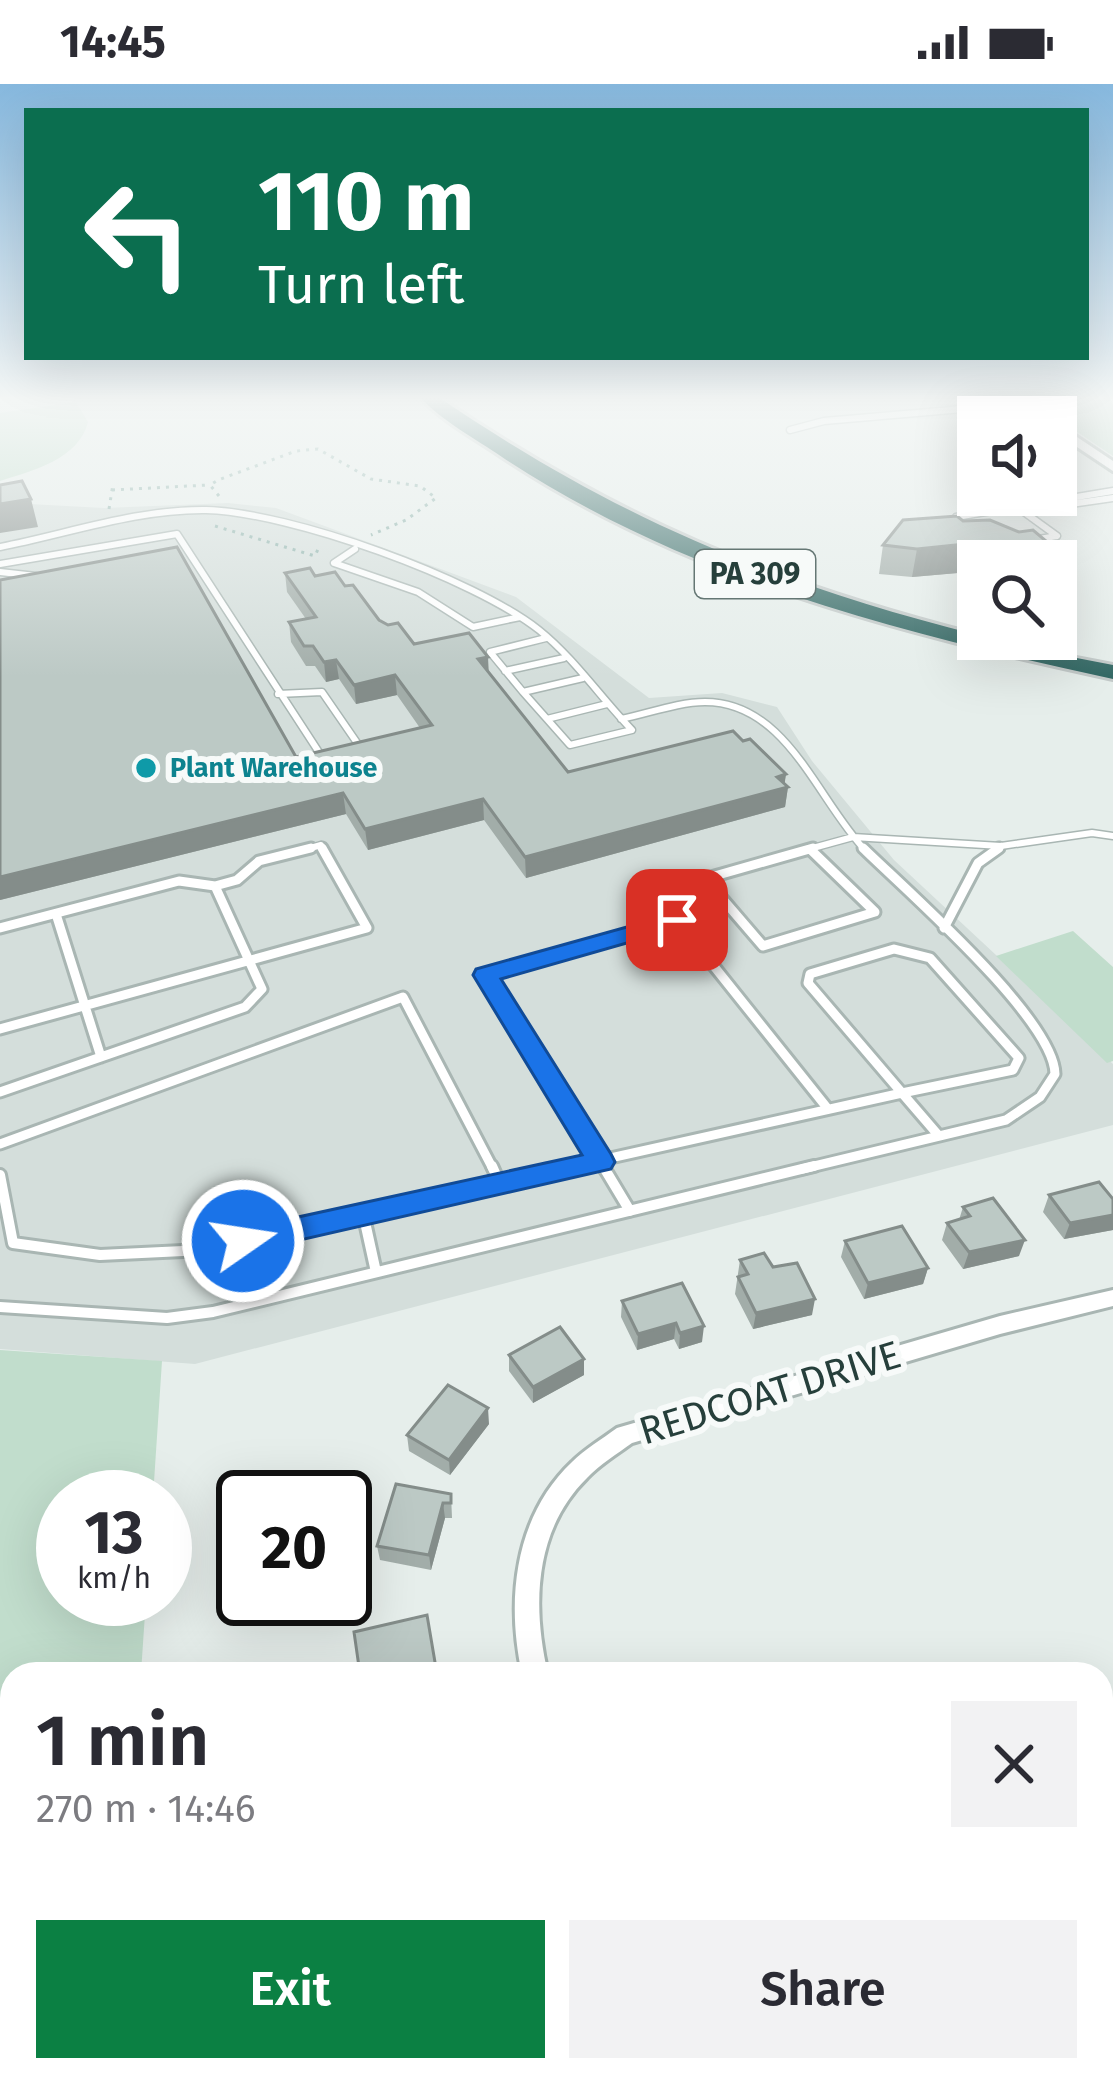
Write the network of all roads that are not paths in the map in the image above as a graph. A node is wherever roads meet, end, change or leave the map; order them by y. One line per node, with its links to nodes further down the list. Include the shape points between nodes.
1 (571, 491): 22 (highway, PA 309, via 691,548 855,608)
2 (602, 491): 16 (highway, PA 309, via 826,584)
3 (1113, 495): 4 (lane)
4 (1077, 499)
5 (962, 516): 7 (lane, via 956,517)
6 (1029, 516): 8 (lane, via 1057,536)
7 (974, 530)
8 (1034, 540)
9 (130, 542): 12 (lane); 13 (lane); 25 (lane, via 177,534)
10 (0, 547): 11 (lane, via 200,510 256,515)
11 (355, 548): 15 (lane, via 463,585); 15 (lane, via 334,562 418,592 473,627)
12 (124, 558)
13 (0, 568): 14 (lane)
14 (44, 577)
15 (520, 617): 17 (lane)
16 (957, 621)
17 (546, 638): 20 (lane); 21 (lane, via 490,652)
18 (1077, 649): 19 (highway)
19 (1113, 657)
20 (565, 658): 21 (lane); 23 (lane)
21 (505, 671): 24 (lane)
22 (1113, 672)
23 (583, 678): 24 (lane); 26 (lane)
24 (523, 692): 27 (lane)
25 (278, 694): 25 (lane, via 322,760 363,752 322,692)
26 (608, 704): 27 (lane); 28 (lane)
27 (547, 719): 28 (lane, via 570,745 632,730)
28 (621, 719): 30 (lane, via 687,702 761,717)
29 (1113, 836): 31 (lane)
30 (853, 837): 31 (lane); 32 (lane); 36 (lane)
31 (1001, 846): 36 (lane, via 978,863)
32 (810, 849): 32 (lane, via 708,882 763,946 875,912)
33 (215, 886): 34 (lane, via 178,881); 37 (lane); 37 (lane, via 259,861 320,845 367,928)
34 (56, 914): 35 (lane); 38 (lane)
35 (0, 928)
36 (944, 928): 44 (lane, via 1028,1012 1052,1043 1057,1069 1033,1106)
37 (248, 960): 38 (lane); 40 (lane, via 262,989 245,1007)
38 (85, 1006): 39 (lane); 40 (lane)
39 (0, 1030)
40 (101, 1057): 41 (lane)
41 (0, 1092)
42 (904, 1093): 42 (lane, via 1013,1070 1019,1058 916,951 895,949 810,974 808,983); 43 (lane); 44 (lane)
43 (827, 1109): 46 (lane); 46 (lane, via 677,920 485,975)
44 (939, 1136): 49 (lane)
45 (0, 1144): 48 (lane, via 403,997)
46 (601, 1162): 48 (lane); 49 (lane)
47 (0, 1175): 50 (lane, via 13,1243 100,1255 204,1250)
48 (500, 1184): 50 (lane)
49 (630, 1211): 51 (lane)
50 (363, 1213): 51 (lane)
51 (376, 1272): 53 (lane, via 166,1318)
52 (1113, 1298): 54 (street, REDCOAT DRIVE, via 625,1436 576,1472 547,1512 525,1580)
53 (0, 1307)
54 (534, 1662)

